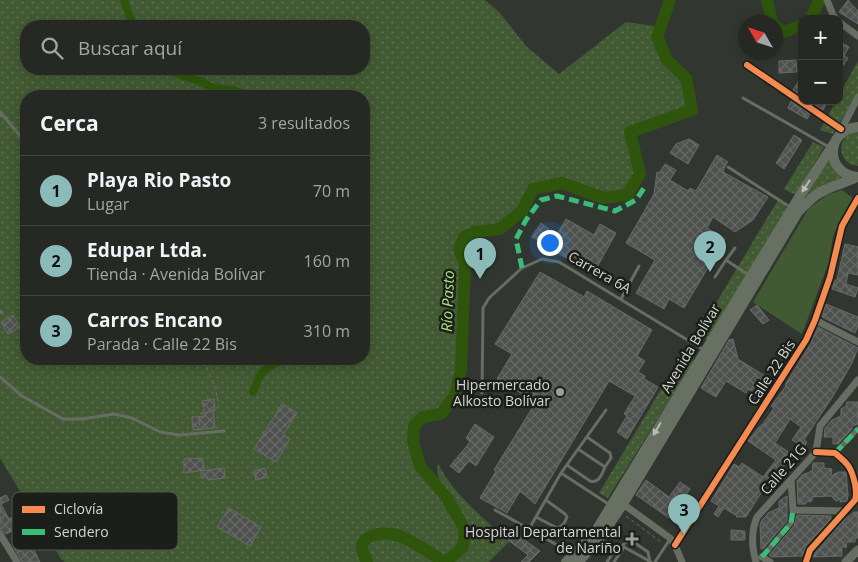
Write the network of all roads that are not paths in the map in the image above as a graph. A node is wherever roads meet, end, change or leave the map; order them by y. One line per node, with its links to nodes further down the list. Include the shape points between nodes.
1 (827, 0): 2 (street)
2 (833, 15)
3 (843, 25): 4 (street)
4 (858, 36)
5 (747, 65): 11 (street)
6 (858, 96): 11 (street, Avenida Bolívar)
7 (742, 98): 11 (lane)
8 (1, 114): 10 (lane)
9 (858, 127): 11 (main road, via 849,128)
10 (20, 136)
11 (836, 140): 13 (main road, via 832,154 835,163 840,170); 15 (main road, Avenida Bolívar, one-way to 15)
12 (728, 166): 15 (lane)
13 (857, 177): 42 (main road, Avenida Bolívar, via 822,191 798,212)
14 (858, 198): 22 (street, Calle 22 Bis, via 842,226 830,277)
15 (792, 209): 20 (main road, Avenida Bolívar)
16 (735, 248): 17 (lane)
17 (726, 260): 19 (lane); 20 (lane)
18 (639, 266): 21 (lane)
19 (715, 277)
20 (750, 277): 24 (main road, Avenida Bolívar)
21 (621, 299): 24 (lane, Carrera 6A); 27 (lane, Carrera 6A, via 559,262 542,259 522,268 493,292 483,308)
22 (815, 320): 23 (street); 51 (street, Calle 22 Bis, via 806,340)
23 (858, 342)
24 (705, 350): 41 (main road, Avenida Bolívar, one-way to 41)
25 (0, 377): 30 (lane, via 22,396 63,419 114,414 132,418 160,432 179,435)
26 (858, 380): 33 (street, Calle 21G, via 820,426)
27 (482, 393)
28 (606, 410): 31 (lane)
29 (858, 429): 34 (street)
30 (224, 431)
31 (587, 436): 32 (lane); 36 (lane, via 610,453 611,458)
32 (578, 450): 35 (lane); 36 (lane)
33 (816, 452): 34 (street); 39 (street, Calle 21G)
34 (834, 453): 38 (street)
35 (567, 465): 36 (lane, via 594,482); 37 (lane)
36 (605, 467)
37 (561, 473): 40 (lane); 41 (lane)
38 (855, 473): 45 (street, via 856,499)
39 (791, 480): 44 (street); 54 (street, Calle 21G, via 754,524 753,547)
40 (546, 500): 46 (lane); 46 (lane, via 565,514 565,523 557,528)
41 (611, 505): 56 (main road, Avenida Bolívar, via 594,534)
42 (623, 509): 49 (street); 57 (main road, Avenida Bolívar)
43 (495, 510): 47 (lane)
44 (793, 510): 45 (street); 54 (street, via 791,523)
45 (845, 511): 63 (street, via 810,550)
46 (536, 517): 47 (lane)
47 (529, 528): 50 (lane)
48 (0, 534): 55 (street)
49 (668, 542): 51 (street); 60 (lane)
50 (557, 545)
51 (675, 545): 61 (street)
52 (623, 546): 58 (lane, via 617,547); 59 (lane); 60 (lane); 60 (lane, via 632,541 648,552)
53 (858, 550): 64 (street)
54 (759, 559): 62 (street)
55 (17, 562)
56 (566, 562)
57 (578, 562)
58 (607, 562)
59 (614, 562)
60 (652, 562)
61 (682, 562)
62 (770, 562)
63 (806, 562)
64 (846, 562)

